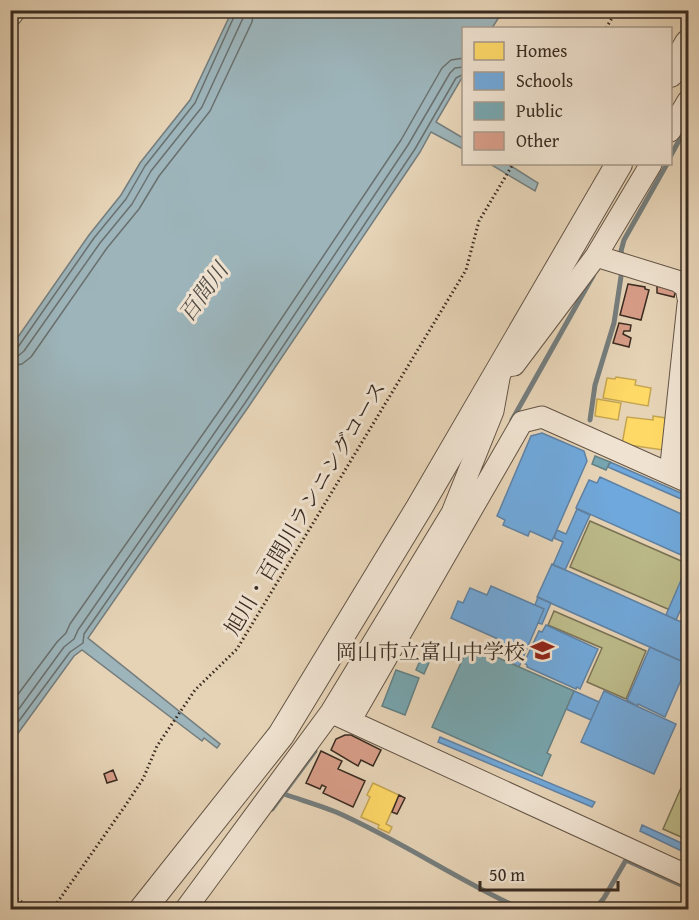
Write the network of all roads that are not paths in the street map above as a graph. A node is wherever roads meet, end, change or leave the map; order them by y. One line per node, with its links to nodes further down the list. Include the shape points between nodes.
1 (688, 43): 2 (street)
2 (672, 71)
3 (688, 101): 4 (street)
4 (672, 128)
5 (618, 165): 10 (street)
6 (650, 165): 7 (street)
7 (596, 256): 8 (street, via 677,281 686,287); 10 (street, via 514,365)
8 (688, 298)
9 (688, 304): 11 (street)
10 (501, 368): 12 (street, via 493,411); 16 (street, via 281,735)
11 (679, 478): 12 (street, via 542,417 522,422)
12 (459, 517): 13 (street); 14 (street)
13 (331, 712): 14 (street); 17 (street)
14 (350, 721): 15 (street)
15 (688, 876)
16 (142, 909)
17 (185, 909)

